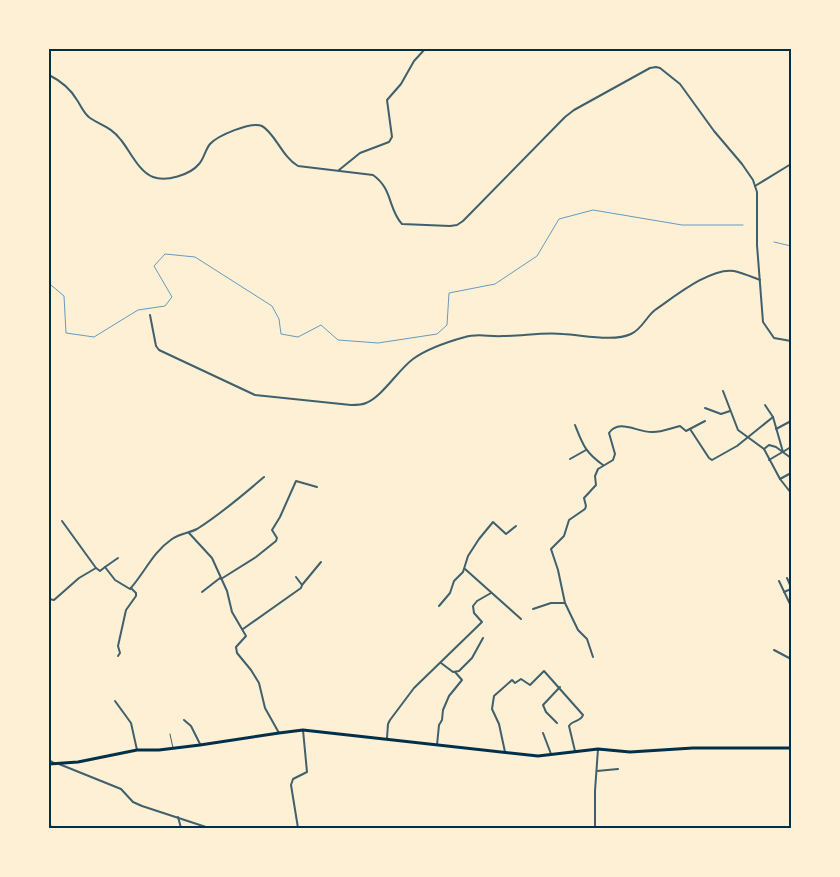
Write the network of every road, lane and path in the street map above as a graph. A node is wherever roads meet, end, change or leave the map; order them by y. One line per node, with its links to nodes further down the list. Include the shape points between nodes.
1 (425, 49): 4 (street, via 387,100 392,137 389,142 360,153)
2 (49, 75): 4 (street, via 69,88 89,118 109,127 142,168 161,180 200,164 214,139 245,126 257,125 268,131 289,160 298,166)
3 (791, 164): 5 (street)
4 (339, 170): 5 (street, via 378,179 386,188 396,217 402,224 457,225 565,117 656,67 665,70 680,84 742,164)
5 (755, 186): 6 (street)
6 (760, 280): 7 (street, via 732,271 706,277 649,314 639,329 621,337 556,333 467,336 427,350 396,374 374,399 352,405 249,392 159,350); 8 (street, via 765,326 774,338)
7 (150, 315)
8 (791, 341)
9 (723, 391): 12 (street)
10 (765, 405): 13 (street)
11 (705, 408): 12 (street, via 721,414)
12 (730, 410): 19 (street, via 738,430)
13 (772, 416): 18 (street); 19 (street)
14 (704, 421): 17 (street)
15 (791, 421): 18 (street)
16 (574, 425): 22 (street)
17 (690, 429): 19 (street, via 711,460); 27 (street, via 685,431 680,426 652,432 621,426 612,428 609,433 615,454 613,460)
18 (776, 429): 23 (street)
19 (749, 437): 21 (street)
20 (791, 447): 23 (street)
21 (764, 449): 23 (street, via 769,444); 26 (street)
22 (586, 450): 25 (street); 27 (street)
23 (783, 452): 24 (street); 26 (street)
24 (791, 458)
25 (570, 459)
26 (769, 460): 30 (street)
27 (603, 465): 52 (street, via 596,473 596,486 585,496 584,509 569,520 564,536 551,549)
28 (791, 473): 30 (street)
29 (264, 477): 35 (street)
30 (780, 479): 32 (street)
31 (317, 487): 42 (street, via 296,481 272,529 276,541)
32 (791, 493)
33 (62, 521): 38 (street)
34 (516, 526): 40 (street, via 506,534 493,522 479,538)
35 (189, 534): 42 (street, via 209,554); 46 (street, via 174,538 154,555)
36 (118, 558): 39 (street)
37 (321, 562): 45 (street)
38 (96, 568): 39 (street, via 100,571); 51 (street, via 54,600)
39 (105, 568): 46 (street, via 115,580)
40 (464, 568): 50 (street); 54 (street)
41 (296, 577): 45 (street)
42 (221, 578): 48 (street); 58 (street, via 232,612)
43 (787, 578): 47 (street)
44 (778, 581): 49 (street)
45 (302, 585): 58 (street)
46 (131, 588): 61 (street, via 136,596 126,610)
47 (791, 588): 49 (street)
48 (202, 592)
49 (784, 592): 53 (street)
50 (491, 593): 57 (street); 64 (street, via 473,606 474,613 482,622)
51 (49, 599)
52 (565, 603): 56 (street, via 551,603); 62 (street, via 578,630 587,639)
53 (790, 603): 55 (street)
54 (439, 606)
55 (791, 608)
56 (533, 610)
57 (521, 619)
58 (243, 629): 71 (street, via 246,636 236,647 237,653 259,683 265,708)
59 (483, 638): 65 (street, via 468,663)
60 (774, 650): 63 (street)
61 (118, 656)
62 (593, 657)
63 (791, 659)
64 (440, 663): 65 (street); 74 (street, via 414,688 393,715 388,724)
65 (455, 672): 76 (street, via 462,680 443,710)
66 (560, 687): 69 (street, via 543,705); 81 (street, via 583,715 568,726); 82 (street, via 544,671 530,685 521,679 515,683 512,680 494,696 492,709)
67 (116, 701): 79 (street, via 132,723)
68 (184, 720): 75 (street, via 191,726)
69 (557, 723)
70 (303, 730): 71 (main road); 74 (main road); 93 (street, via 307,772 293,779 291,785)
71 (279, 733): 75 (main road)
72 (543, 733): 83 (street)
73 (170, 734): 77 (lane)
74 (387, 740): 76 (main road)
75 (200, 745): 77 (main road)
76 (437, 745): 82 (main road)
77 (173, 748): 79 (main road)
78 (791, 748): 80 (main road)
79 (137, 750): 85 (main road)
80 (598, 750): 81 (main road); 87 (street)
81 (575, 751): 83 (main road)
82 (505, 752): 83 (main road, via 538,756)
83 (551, 754)
84 (49, 762): 85 (main road)
85 (56, 763): 88 (street, via 121,788 134,803)
86 (618, 769): 87 (street)
87 (597, 771): 94 (street)
88 (178, 817): 91 (street); 92 (street)
89 (49, 825): 90 (street)
90 (53, 828)
91 (181, 828)
92 (209, 828)
93 (298, 828)
94 (595, 828)

